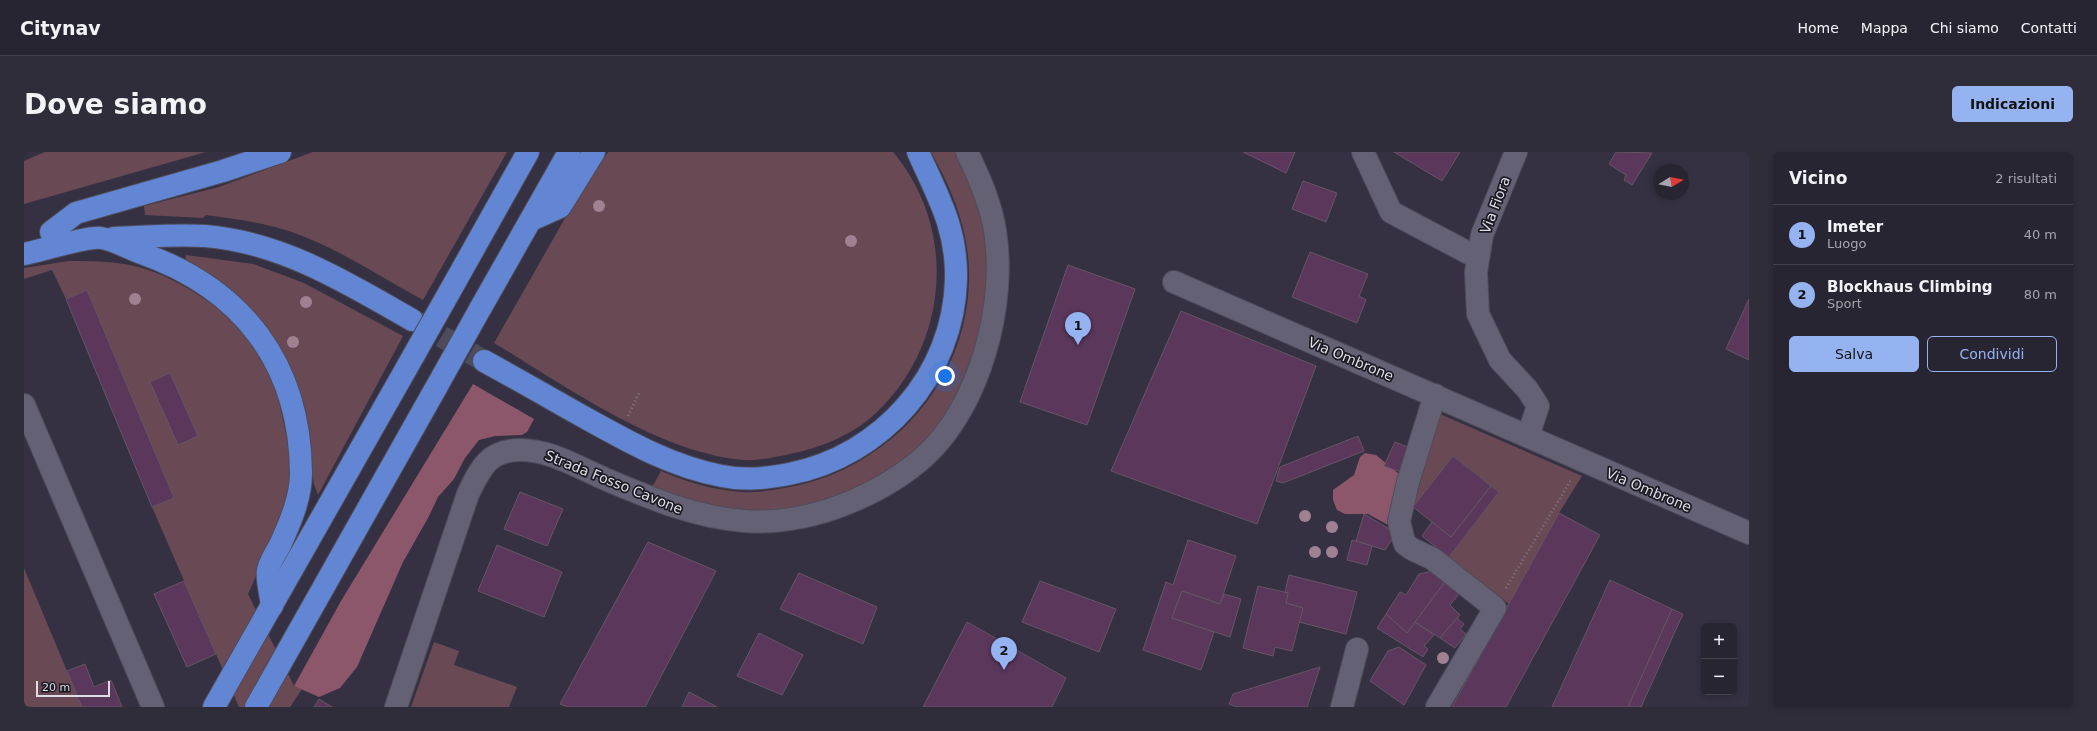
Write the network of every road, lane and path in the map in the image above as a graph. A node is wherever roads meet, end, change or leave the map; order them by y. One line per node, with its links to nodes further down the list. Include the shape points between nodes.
1 (280, 152): 12 (highway, via 76,213)
2 (528, 152): 26 (highway, bridge)
3 (569, 152): 11 (highway)
4 (594, 152): 11 (highway, via 560,207)
5 (907, 152): 10 (highway)
6 (918, 152): 10 (highway)
7 (967, 152): 31 (street, Strada Fosso Cavone, via 986,197 995,230 997,279 994,312 976,377 952,421 926,455 876,491 841,506 806,516 747,522 690,512 657,501 548,454 516,450 498,454 484,463 468,494)
8 (1363, 152): 16 (street, via 1391,212)
9 (1516, 152): 16 (street, Via Fiora, via 1482,235)
10 (928, 173): 19 (highway, via 939,194 949,223 955,261 954,298 946,333 933,367 905,409 876,436 827,463 796,473 760,478 724,477 690,468 642,448)
11 (531, 220): 30 (highway, bridge)
12 (51, 232): 13 (highway); 14 (highway)
13 (100, 238): 15 (highway); 18 (highway, via 204,236 243,242 313,266); 26 (highway, via 181,270 229,302 253,327 269,349 282,374 291,403 301,474 297,504 268,570)
14 (24, 239)
15 (24, 254)
16 (1478, 258): 22 (street, via 1478,314 1500,360 1527,389 1538,406)
17 (1174, 282): 20 (street, Via Ombrone)
18 (412, 320)
19 (484, 361)
20 (1435, 395): 22 (street, Via Ombrone); 25 (street, via 1408,482 1399,521 1403,538 1405,544 1433,559)
21 (24, 405): 28 (street)
22 (1528, 436): 23 (street, Via Ombrone)
23 (1582, 461): 24 (street, Via Ombrone); 25 (path)
24 (1749, 533)
25 (1495, 608): 33 (street)
26 (267, 614): 29 (highway)
27 (1357, 649): 32 (street)
28 (153, 707)
29 (214, 707)
30 (256, 707)
31 (396, 707)
32 (1342, 707)
33 (1438, 707)

